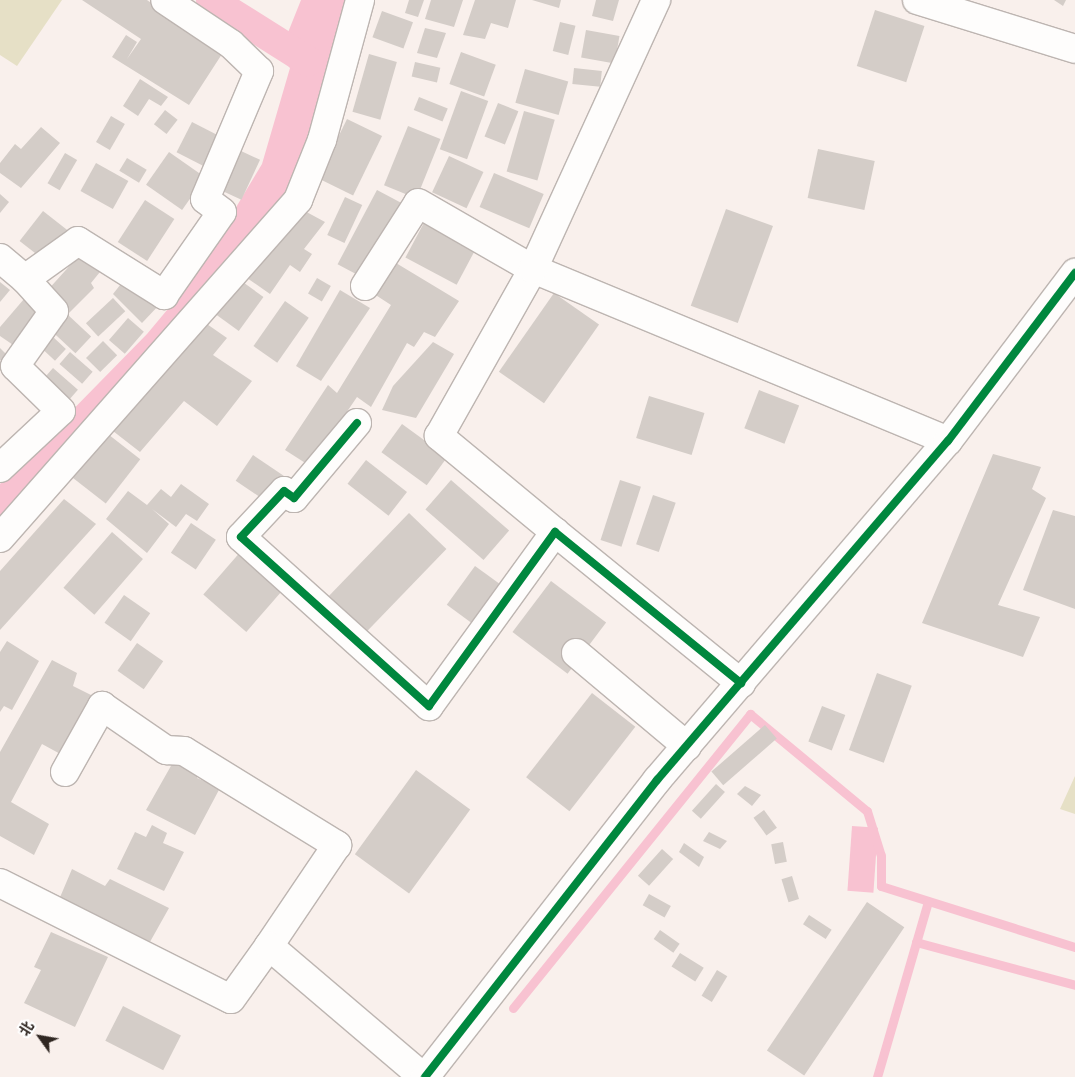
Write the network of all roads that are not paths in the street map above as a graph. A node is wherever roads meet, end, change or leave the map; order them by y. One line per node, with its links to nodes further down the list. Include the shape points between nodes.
1 (165, 0): 9 (street, via 231,44 259,71 205,199 222,212 164,295 78,241)
2 (360, 0): 15 (street, via 322,140 298,200)
3 (656, 0): 7 (street)
4 (917, 0): 5 (street)
5 (1075, 49)
6 (0, 258): 9 (street)
7 (533, 269): 10 (street, via 418,203); 12 (street); 14 (street, via 439,436)
8 (1075, 273): 12 (street)
9 (24, 279): 13 (street, via 54,311 15,366 61,410)
10 (365, 286)
11 (357, 423): 14 (street, via 294,498 284,492 241,536 430,706)
12 (948, 441): 17 (street)
13 (0, 468)
14 (555, 532): 17 (street)
15 (0, 538)
16 (576, 653): 18 (street)
17 (740, 683): 18 (street)
18 (686, 746): 22 (street)
19 (65, 772): 21 (street, via 102,706 166,750 184,751 337,845)
20 (0, 884): 21 (street, via 231,999)
21 (269, 946): 22 (street)
22 (424, 1077)

